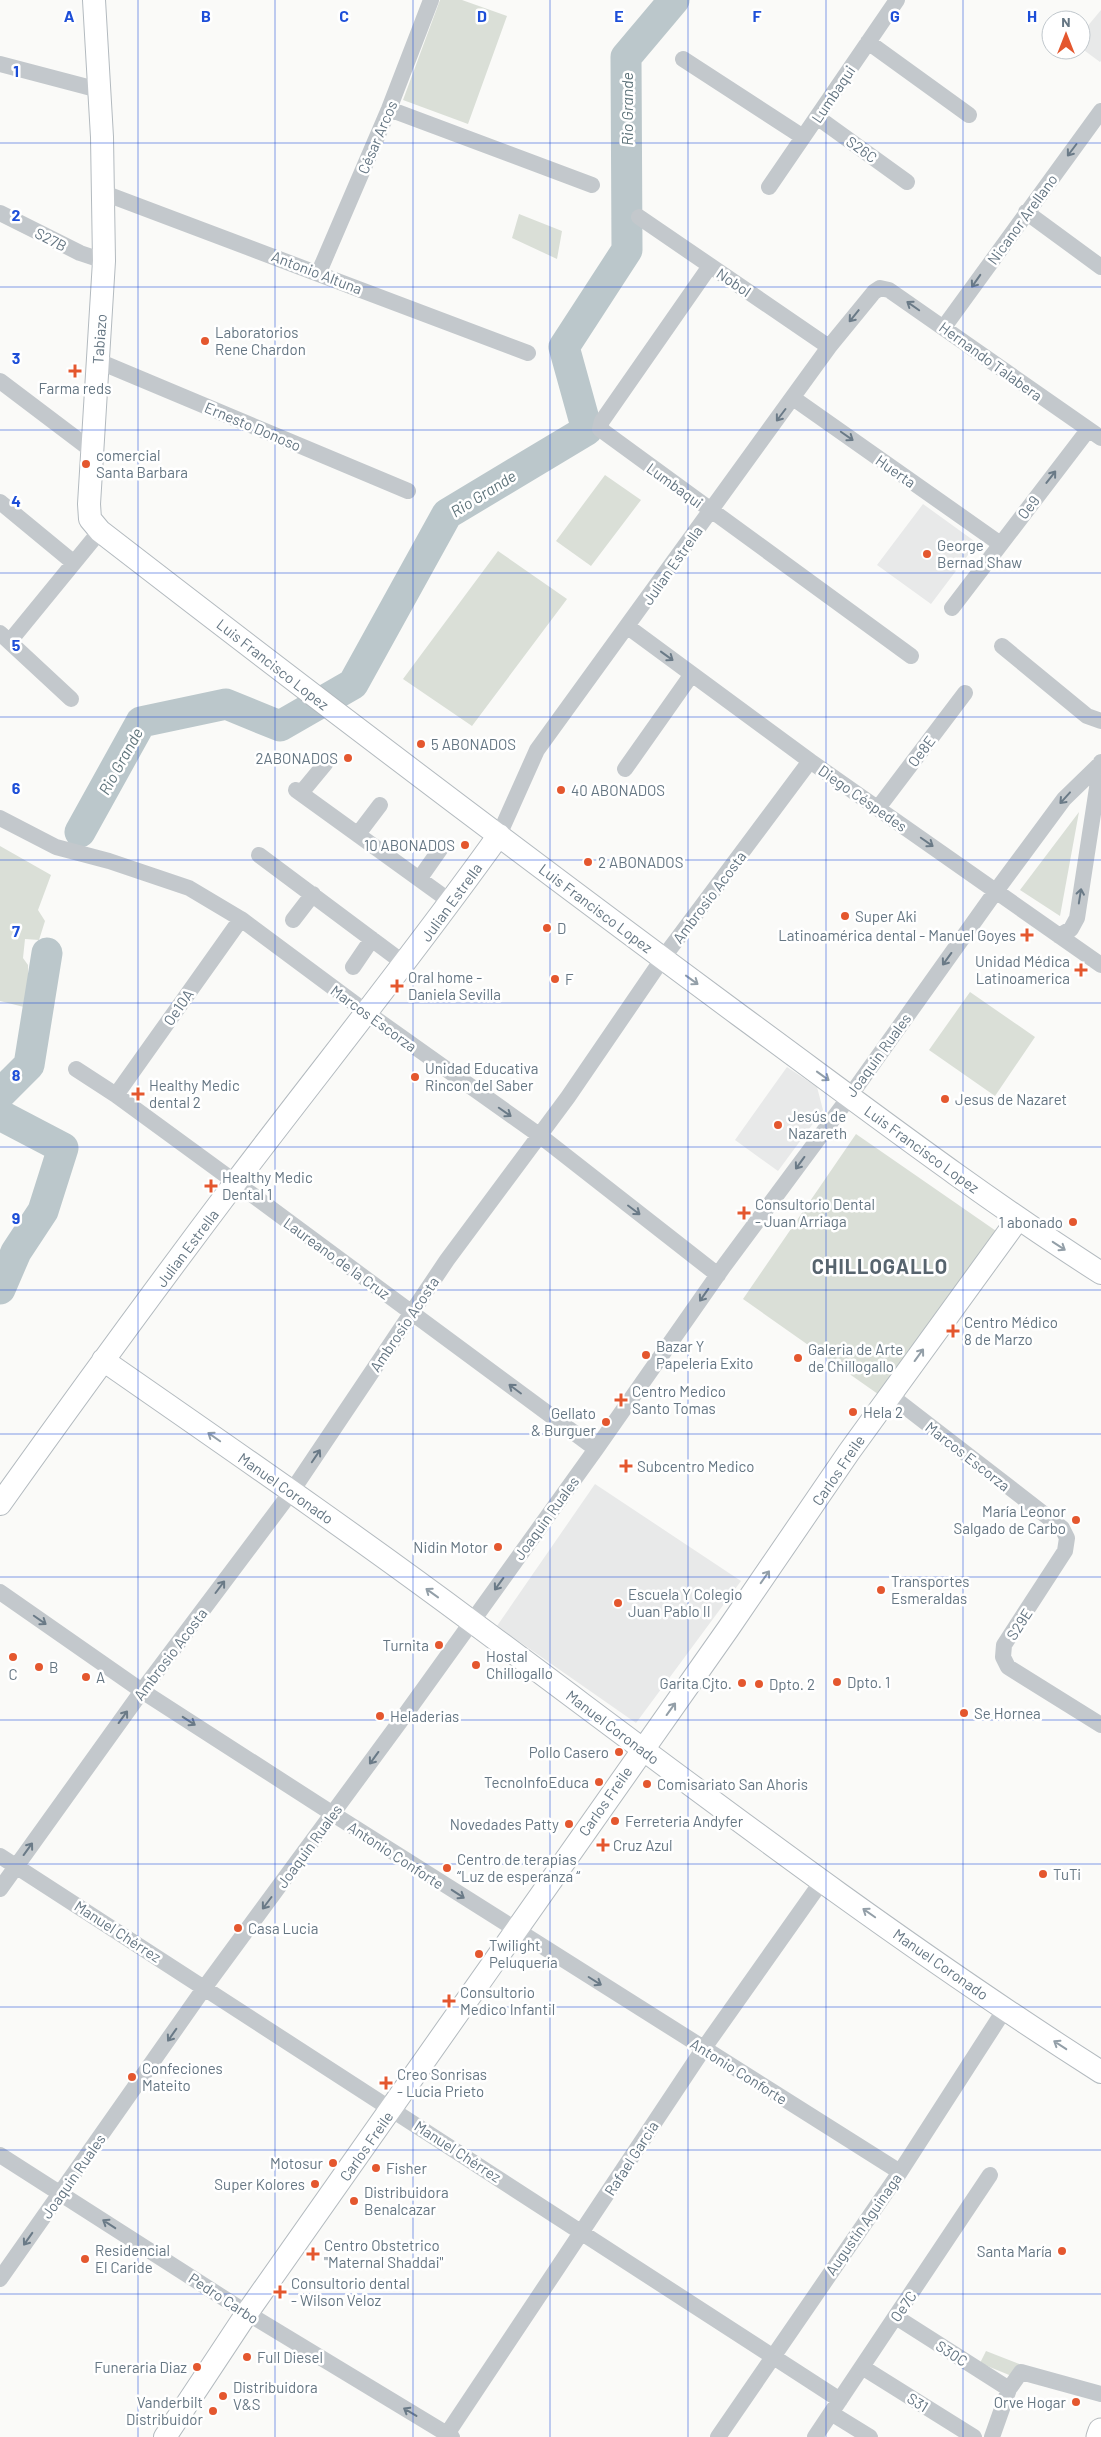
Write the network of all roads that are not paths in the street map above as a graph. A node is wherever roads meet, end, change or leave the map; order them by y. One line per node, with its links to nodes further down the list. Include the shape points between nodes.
1 (94, 0): 7 (street, Tabiazo)
2 (431, 0): 8 (street, César Arcos)
3 (897, 0): 4 (street, Lumbaqui)
4 (868, 42): 10 (street); 11 (street, Lumbaqui)
5 (683, 59): 12 (street)
6 (0, 64): 7 (street)
7 (99, 90): 16 (street, Tabiazo)
8 (389, 109): 14 (street); 23 (street, César Arcos)
9 (1101, 111): 17 (street, Nicanor Arellano, one-way to 17)
10 (969, 115)
11 (817, 117): 12 (street, Lumbaqui); 13 (street, S26C)
12 (803, 137): 15 (street, Lumbaqui)
13 (907, 182)
14 (592, 185)
15 (769, 187)
16 (104, 193): 20 (street, Tabiazo); 23 (street, Antonio Altuna)
17 (1026, 212): 22 (street); 25 (street, Nicanor Arellano, one-way to 25)
18 (0, 213): 20 (street, S27B, via 80,253)
19 (640, 217): 21 (street, Nobol)
20 (104, 261): 28 (street, Tabiazo)
21 (710, 266): 26 (street, Nobol); 35 (street, Lumbaqui, via 602,421 600,429)
22 (1101, 267)
23 (319, 272): 27 (street, Antonio Altuna)
24 (880, 288): 25 (street, Hernando Talabera, one-way to 24, via 889,290); 26 (street, Julian Estrella, one-way to 26)
25 (944, 327): 31 (street, Hernando Talabera)
26 (830, 347): 30 (street, Julian Estrella)
27 (528, 353)
28 (98, 361): 32 (street, Tabiazo); 33 (street, Ernesto Donoso)
29 (0, 381): 32 (street)
30 (793, 398): 35 (street, Julian Estrella, one-way to 35); 37 (street, Huerta, one-way to 37)
31 (1094, 434): 37 (street, Oe9, one-way to 31)
32 (90, 449): 36 (street, Tabiazo, via 90,515)
33 (408, 491)
34 (0, 502): 38 (street)
35 (710, 510): 40 (street, Julian Estrella); 43 (street, Lumbaqui)
36 (100, 532): 38 (street); 56 (street, Luis Francisco Lopez)
37 (999, 543): 39 (street, Oe9)
38 (74, 563): 41 (street)
39 (952, 608)
40 (628, 627): 44 (street, Diego Céspedes, one-way to 44); 56 (street, Julian Estrella, via 537,750)
41 (5, 637): 46 (street)
42 (1002, 646): 47 (street, via 1087,716)
43 (911, 656)
44 (692, 674): 48 (street, Diego Céspedes); 51 (street)
45 (965, 694): 53 (street, Oe8E)
46 (71, 699)
47 (1101, 721)
48 (810, 761): 53 (street, Diego Céspedes); 67 (street, Ambrosio Acosta)
49 (1101, 762): 60 (street, Joaquin Ruales, one-way to 60, via 1064,799); 65 (street, one-way to 49, via 1071,929 1077,918)
50 (325, 764): 55 (street, via 299,791)
51 (625, 769)
52 (380, 805): 55 (street)
53 (878, 808): 60 (street, Diego Céspedes, one-way to 60)
54 (0, 818): 63 (street, Marcos Escorza, via 56,847 189,888)
55 (358, 834): 59 (street)
56 (499, 835): 62 (street, Julian Estrella); 67 (street, Luis Francisco Lopez)
57 (441, 848): 59 (street)
58 (259, 854): 61 (street)
59 (420, 878): 62 (street)
60 (996, 891): 65 (street, Diego Céspedes); 74 (street, Joaquin Ruales, one-way to 74)
61 (313, 894): 64 (street); 66 (street)
62 (451, 902): 68 (street, Julian Estrella)
63 (241, 919): 71 (street, Marcos Escorza); 73 (street, Oe10A)
64 (293, 920)
65 (1059, 936): 69 (street, Diego Céspedes)
66 (372, 939): 68 (street); 70 (street)
67 (663, 958): 74 (street, Luis Francisco Lopez, one-way to 74); 75 (street, Ambrosio Acosta)
68 (405, 964): 71 (street, Julian Estrella)
69 (1101, 965)
70 (354, 967)
71 (366, 1012): 75 (street, Marcos Escorza, one-way to 75); 76 (street, Julian Estrella)
72 (76, 1069): 73 (street, Laureano de la Cruz)
73 (116, 1095): 76 (street, Laureano de la Cruz)
74 (850, 1096): 77 (street, Luis Francisco Lopez); 79 (street, Joaquin Ruales, one-way to 79)
75 (540, 1136): 79 (street, Marcos Escorza, one-way to 79); 80 (street, Ambrosio Acosta, via 447,1260)
76 (235, 1182): 80 (street, Laureano de la Cruz); 81 (street, Julian Estrella)
77 (1018, 1219): 78 (street, Luis Francisco Lopez, one-way to 78); 82 (street, Carlos Freile, one-way to 77)
78 (1101, 1273)
79 (718, 1275): 83 (street, Joaquin Ruales, one-way to 83)
80 (412, 1313): 83 (street, Laureano de la Cruz, one-way to 80); 84 (street, Ambrosio Acosta, one-way to 80)
81 (103, 1360): 84 (street, Manuel Coronado, one-way to 81); 85 (street, Julian Estrella)
82 (890, 1395): 86 (street, Marcos Escorza, via 1062,1528); 91 (street, Carlos Freile, one-way to 82)
83 (596, 1449): 88 (street, Joaquin Ruales, one-way to 88)
84 (292, 1491): 88 (street, Manuel Coronado, one-way to 84); 89 (street, Ambrosio Acosta, one-way to 84)
85 (0, 1504)
86 (1067, 1538): 90 (street, S29E, via 1065,1551 1004,1645 1002,1657 1008,1667)
87 (0, 1592): 89 (street, Antonio Conforte, one-way to 89)
88 (472, 1621): 91 (street, Manuel Coronado); 92 (street, Joaquin Ruales, one-way to 92)
89 (142, 1690): 92 (street, Antonio Conforte, one-way to 92); 94 (street, Ambrosio Acosta, one-way to 89)
90 (1101, 1725)
91 (642, 1749): 95 (street, Manuel Coronado); 97 (street, Carlos Freile)
92 (333, 1814): 97 (street, Antonio Conforte, one-way to 97); 98 (street, Joaquin Ruales, one-way to 98)
93 (0, 1856): 94 (street, Manuel Chérrez)
94 (16, 1866): 96 (street, Ambrosio Acosta); 98 (street, Manuel Chérrez)
95 (822, 1881): 99 (street, Manuel Coronado, one-way to 95); 100 (street, Rafael Garcia)
96 (0, 1889)
97 (514, 1930): 100 (street, Antonio Conforte, one-way to 100); 102 (street, Carlos Freile)
98 (205, 1987): 102 (street, Manuel Chérrez); 106 (street, Joaquin Ruales, one-way to 106)
99 (1005, 2009): 101 (street, Manuel Coronado, one-way to 99); 104 (street, Augustín Aguinaga)
100 (704, 2048): 104 (street, Antonio Conforte); 107 (street, Rafael Garcia)
101 (1101, 2072)
102 (393, 2108): 107 (street, Manuel Chérrez); 109 (street, Carlos Freile)
103 (0, 2155): 106 (street, Pedro Carbo)
104 (900, 2172): 111 (street, Augustín Aguinaga)
105 (990, 2175): 110 (street, Oe7C)
106 (62, 2193): 108 (street, Joaquin Ruales, one-way to 108); 109 (street, Pedro Carbo, one-way to 106)
107 (583, 2232): 111 (street, Manuel Chérrez); 117 (street, Rafael Garcia)
108 (0, 2279)
109 (247, 2313): 117 (street, Pedro Carbo, one-way to 109); 118 (street, Carlos Freile)
110 (896, 2317): 112 (street, Oe7C); 113 (street, S30C)
111 (772, 2356): 115 (street, Manuel Chérrez); 119 (street, Augustín Aguinaga)
112 (862, 2367): 115 (street, Oe7C); 122 (street, S31)
113 (1009, 2389): 114 (street, via 1021,2372); 123 (street)
114 (1101, 2394)
115 (836, 2406): 120 (street, Oe7C); 121 (street, Manuel Chérrez)
116 (1101, 2431): 124 (main road)
117 (448, 2436)
118 (165, 2437)
119 (718, 2437)
120 (815, 2437)
121 (870, 2437)
122 (974, 2437)
123 (992, 2437)
124 (1100, 2437)

